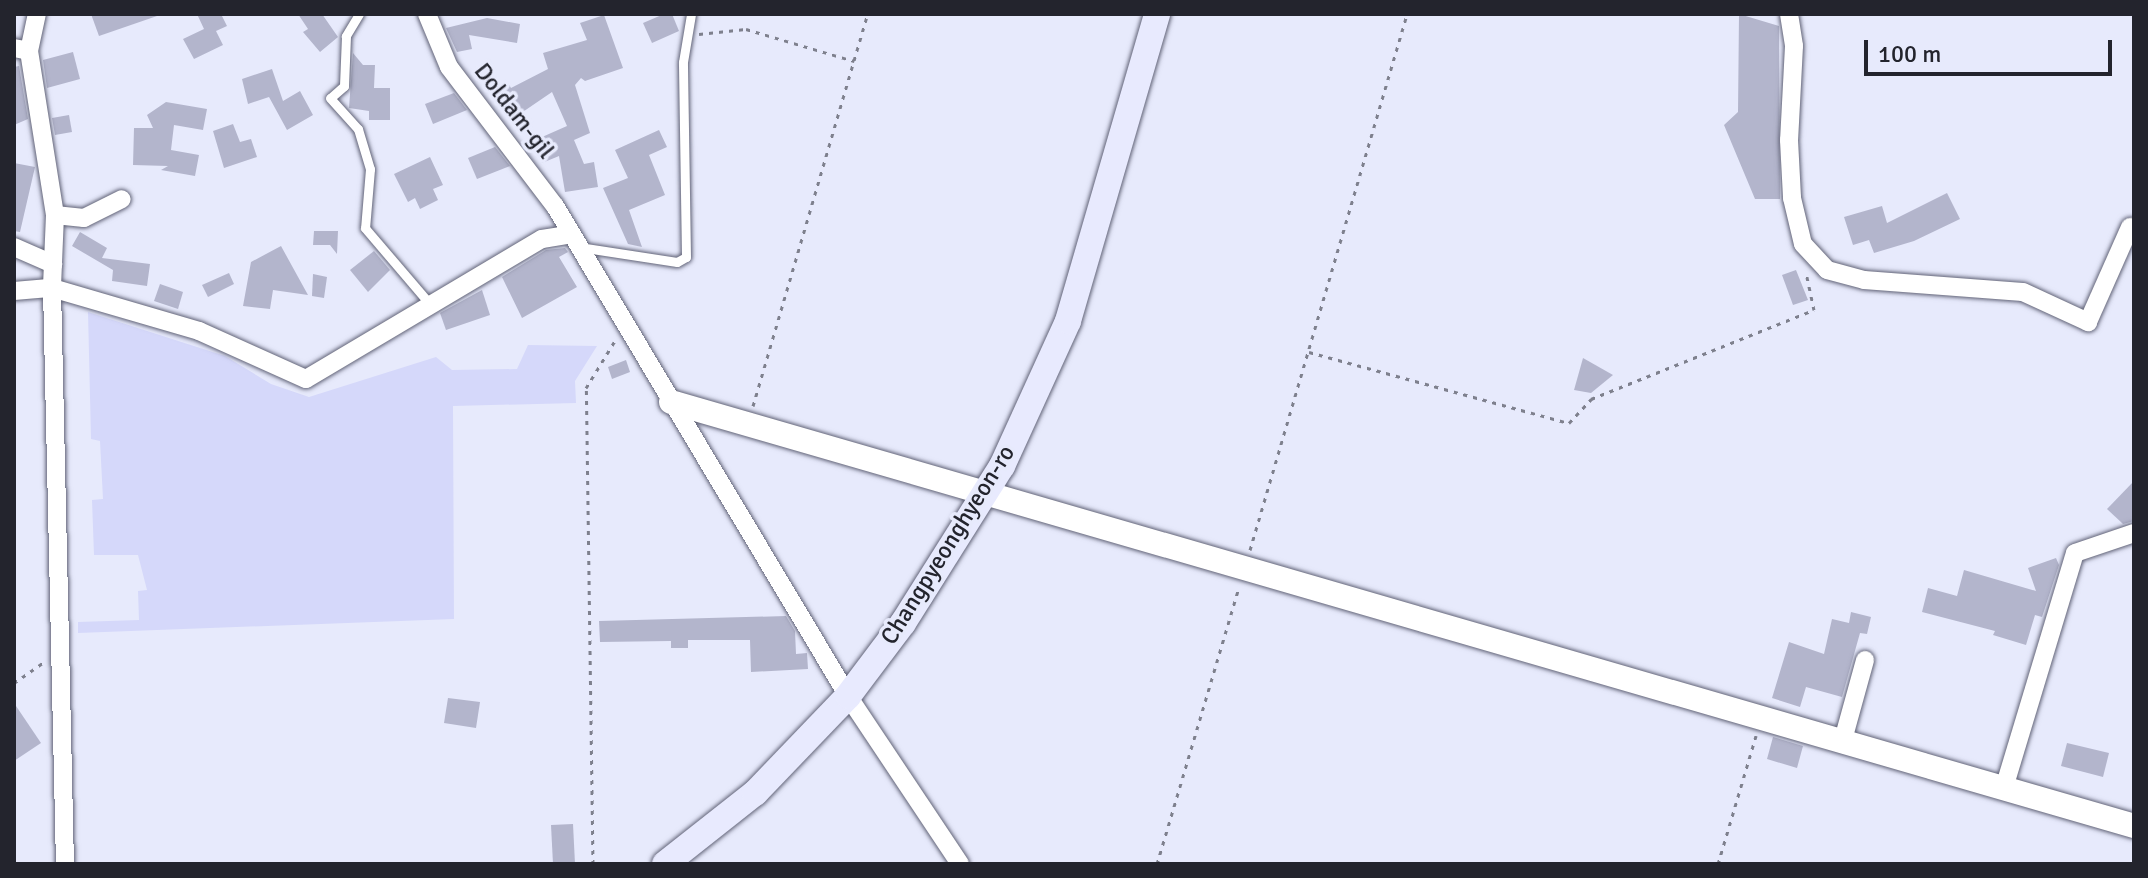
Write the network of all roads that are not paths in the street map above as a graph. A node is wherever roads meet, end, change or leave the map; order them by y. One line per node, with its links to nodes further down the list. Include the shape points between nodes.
1 (37, 14): 7 (street)
2 (359, 14): 16 (lane, via 346,36 344,86 330,98 358,129 370,169 365,228)
3 (427, 14): 11 (street, Doldam-gil, via 449,67 548,195)
4 (691, 14): 11 (lane, via 683,62 686,257 677,262)
5 (1157, 14): 18 (main road, Changpyeonghyeon-ro, via 1068,321)
6 (1789, 14): 10 (street, via 1794,46 1789,165 1798,232 1808,251 1841,277 2023,292 2088,322)
7 (22, 49): 9 (street)
8 (122, 199): 9 (street, via 84,218)
9 (55, 215): 13 (street)
10 (2130, 227)
11 (572, 241): 16 (street, via 542,239); 17 (street, Doldam-gil)
12 (14, 247): 13 (street)
13 (53, 264): 14 (street)
14 (52, 288): 15 (street); 16 (street, via 199,331 306,379); 25 (street)
15 (14, 291)
16 (430, 304)
17 (671, 402): 18 (street); 21 (street, Doldam-gil)
18 (987, 491): 21 (main road, Changpyeonghyeon-ro, via 903,623); 22 (street)
19 (2134, 533): 23 (street, via 2075,553)
20 (1865, 660): 22 (street)
21 (848, 696): 26 (main road, Changpyeonghyeon-ro, via 755,793); 27 (street, Doldam-gil)
22 (1843, 740): 23 (street)
23 (2004, 788): 24 (street)
24 (2134, 826)
25 (65, 864)
26 (665, 864)
27 (960, 864)

